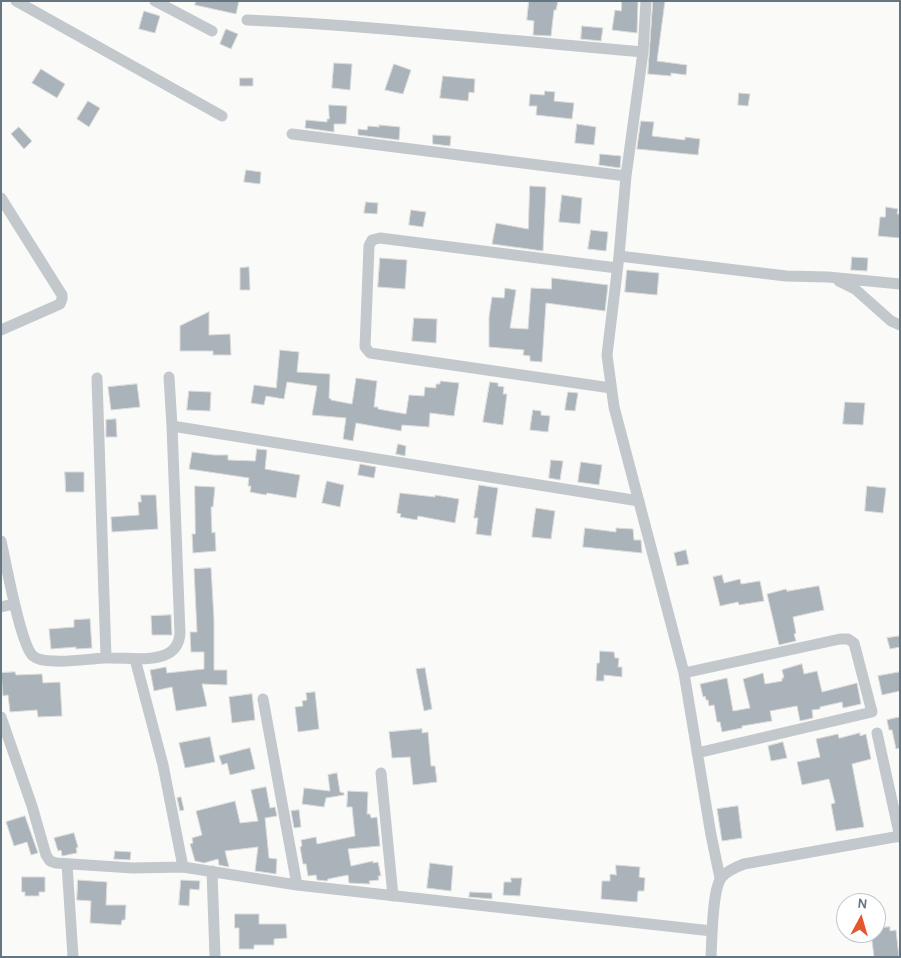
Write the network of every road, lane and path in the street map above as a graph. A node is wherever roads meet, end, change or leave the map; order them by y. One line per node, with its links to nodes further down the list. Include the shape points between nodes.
1 (16, 1): 7 (street)
2 (154, 1): 5 (street)
3 (646, 1): 6 (street)
4 (247, 20): 6 (street, via 333,24)
5 (212, 31)
6 (643, 52): 9 (street)
7 (222, 116)
8 (292, 134): 9 (street)
9 (626, 176): 11 (street)
10 (1, 198): 15 (street, via 62,295 60,304)
11 (618, 262): 12 (street); 18 (street, via 607,356); 18 (street, via 380,238 372,240 369,246 365,347 370,353)
12 (828, 277): 13 (street); 14 (street, via 855,289 891,322)
13 (900, 284)
14 (900, 325)
15 (1, 330)
16 (169, 377): 19 (street)
17 (96, 378): 24 (street)
18 (610, 388): 20 (street)
19 (172, 426): 20 (street); 25 (street, via 179,642 164,655)
20 (639, 501): 26 (street)
21 (1, 542): 22 (street)
22 (14, 604): 23 (street); 24 (street, via 28,651 34,657 55,661)
23 (1, 607)
24 (106, 658): 25 (street)
25 (135, 659): 34 (street, via 163,765)
26 (684, 673): 30 (street); 30 (street, via 848,639 854,643 872,712)
27 (263, 700): 37 (street)
28 (1, 717): 33 (street, via 46,855 50,861)
29 (877, 733): 32 (street)
30 (697, 753): 36 (street)
31 (381, 773): 38 (street)
32 (900, 836): 36 (street, via 744,864)
33 (67, 864): 34 (street); 40 (street)
34 (183, 867): 35 (street)
35 (212, 872): 37 (street); 41 (street)
36 (720, 878): 39 (street)
37 (297, 885): 38 (street)
38 (393, 896): 39 (street)
39 (712, 930): 42 (street)
40 (73, 957)
41 (215, 957)
42 (712, 957)

